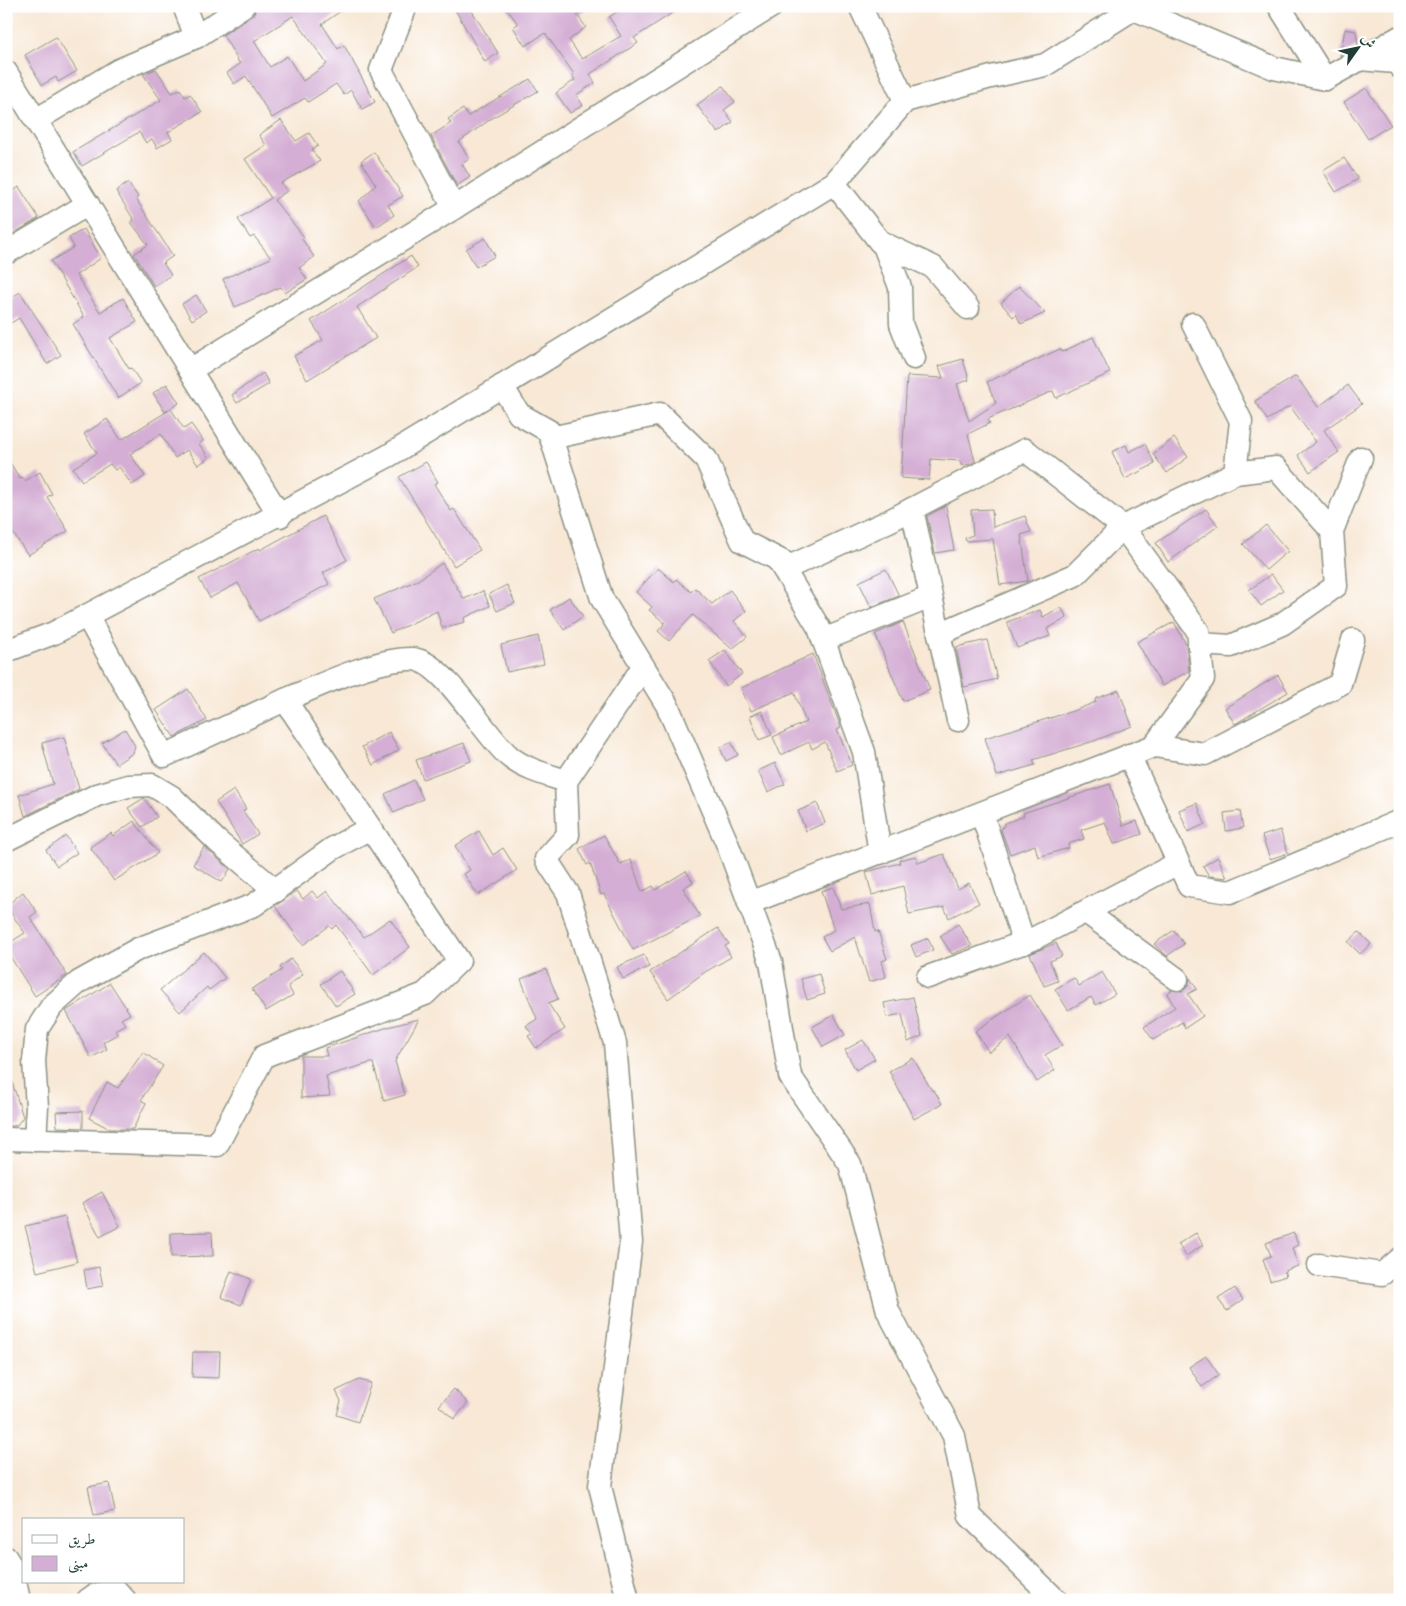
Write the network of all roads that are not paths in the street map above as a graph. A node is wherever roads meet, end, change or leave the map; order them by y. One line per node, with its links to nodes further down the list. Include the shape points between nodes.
1 (184, 6): 8 (street)
2 (244, 6): 8 (street)
3 (406, 6): 18 (street, via 380,70)
4 (772, 6): 18 (street)
5 (860, 6): 14 (street)
6 (1279, 6): 13 (street)
7 (1136, 8): 13 (street, via 1274,68); 14 (street, via 1045,65)
8 (196, 37): 15 (street, via 119,70)
9 (1400, 37): 10 (street)
10 (1359, 60): 11 (street, via 1396,62); 13 (street)
11 (1400, 67)
12 (6, 72): 15 (street)
13 (1325, 79)
14 (905, 101): 16 (street)
15 (36, 120): 17 (street)
16 (834, 183): 19 (street); 25 (street)
17 (88, 204): 20 (street); 24 (street)
18 (454, 208): 24 (street)
19 (883, 243): 21 (street, via 933,267); 23 (street, via 900,287 901,324)
20 (6, 253)
21 (968, 308)
22 (1193, 324): 28 (street, via 1241,421)
23 (914, 358)
24 (190, 370): 30 (street)
25 (502, 386): 26 (street, via 519,414 549,431); 30 (street, via 388,456)
26 (551, 438): 33 (street, via 660,414 706,459 742,541); 41 (street, via 602,598)
27 (1361, 458): 32 (street)
28 (1234, 473): 31 (street); 32 (street, via 1276,468)
29 (912, 509): 31 (street, via 1024,450); 33 (street, via 791,566); 34 (street)
30 (280, 516): 35 (street)
31 (1123, 528): 36 (street, via 1075,575); 39 (street, via 1198,631)
32 (1332, 530): 39 (street, via 1336,586 1282,624 1231,646)
33 (778, 560): 37 (street)
34 (931, 597): 36 (street); 37 (street)
35 (87, 616): 40 (street, via 54,633); 42 (street, via 164,756)
36 (940, 634): 43 (street)
37 (824, 640): 51 (street, via 864,752)
38 (1353, 640): 44 (street, via 1340,684 1205,754)
39 (1199, 644): 44 (street, via 1203,679)
40 (6, 651)
41 (643, 666): 46 (street); 54 (street, via 667,705)
42 (285, 700): 46 (street, via 393,660 414,659 436,669 511,759); 49 (street)
43 (958, 720)
44 (1154, 746): 45 (street)
45 (1129, 756): 47 (street); 52 (street)
46 (566, 781): 67 (street, via 568,835 546,859 568,893 615,1043 631,1242 600,1486)
47 (982, 814): 51 (street); 56 (street)
48 (1400, 821): 52 (street, via 1230,892 1189,886)
49 (370, 828): 53 (street, via 332,849); 60 (street, via 459,961 425,994 264,1056 217,1145)
50 (6, 840): 53 (street, via 97,795 128,786 152,785 172,797)
51 (880, 853): 54 (street)
52 (1178, 863): 55 (street)
53 (276, 891): 60 (street, via 254,905 138,950 79,982 52,1006 37,1030)
54 (749, 903): 68 (street, via 771,962 790,1076 850,1164 888,1310 954,1436 970,1516)
55 (1086, 912): 56 (street); 58 (street)
56 (1024, 943): 57 (street)
57 (928, 977)
58 (1176, 979)
59 (6, 1139): 60 (street)
60 (35, 1140)
61 (1400, 1260): 62 (street, via 1382,1274)
62 (1319, 1265)
63 (6, 1558): 64 (street, via 12,1568)
64 (19, 1600)
65 (88, 1600): 66 (street, via 116,1590)
66 (125, 1600)
67 (628, 1600)
68 (1056, 1600)

